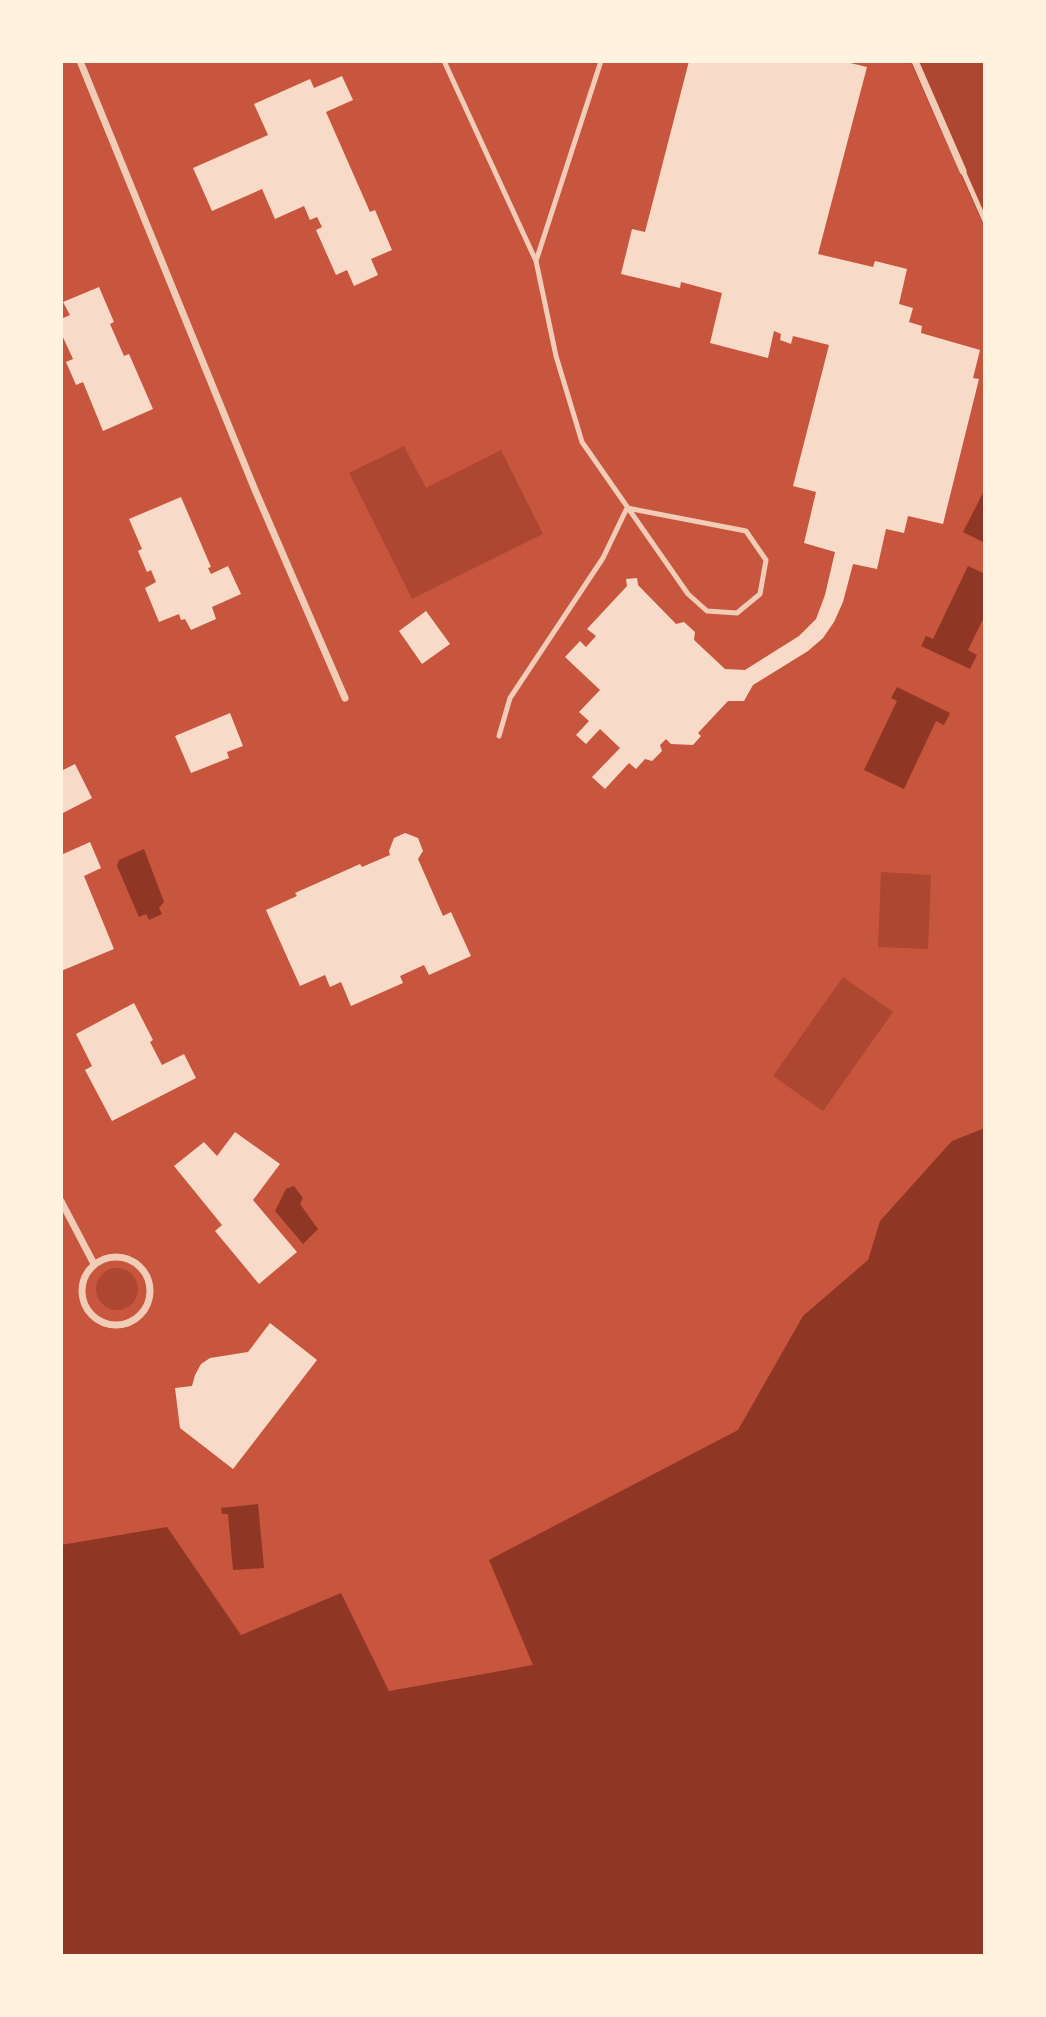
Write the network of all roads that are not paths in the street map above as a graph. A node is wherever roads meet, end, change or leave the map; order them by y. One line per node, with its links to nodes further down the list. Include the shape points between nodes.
1 (80, 61): 9 (street, via 249,477)
2 (444, 61): 7 (lane)
3 (601, 61): 7 (lane)
4 (915, 61): 5 (street)
5 (963, 171): 6 (lane)
6 (985, 221)
7 (536, 261): 8 (lane, via 556,356 582,442)
8 (627, 508): 8 (lane, via 746,531 766,560 760,594 737,613 707,611 688,594); 10 (lane, via 603,558 510,698)
9 (345, 698)
10 (499, 736)
11 (61, 1201): 12 (street)
12 (94, 1264): 12 (street, via 81,1284 85,1307 102,1323 125,1324 136,1319 149,1302 149,1280 143,1270 135,1262 114,1256)

